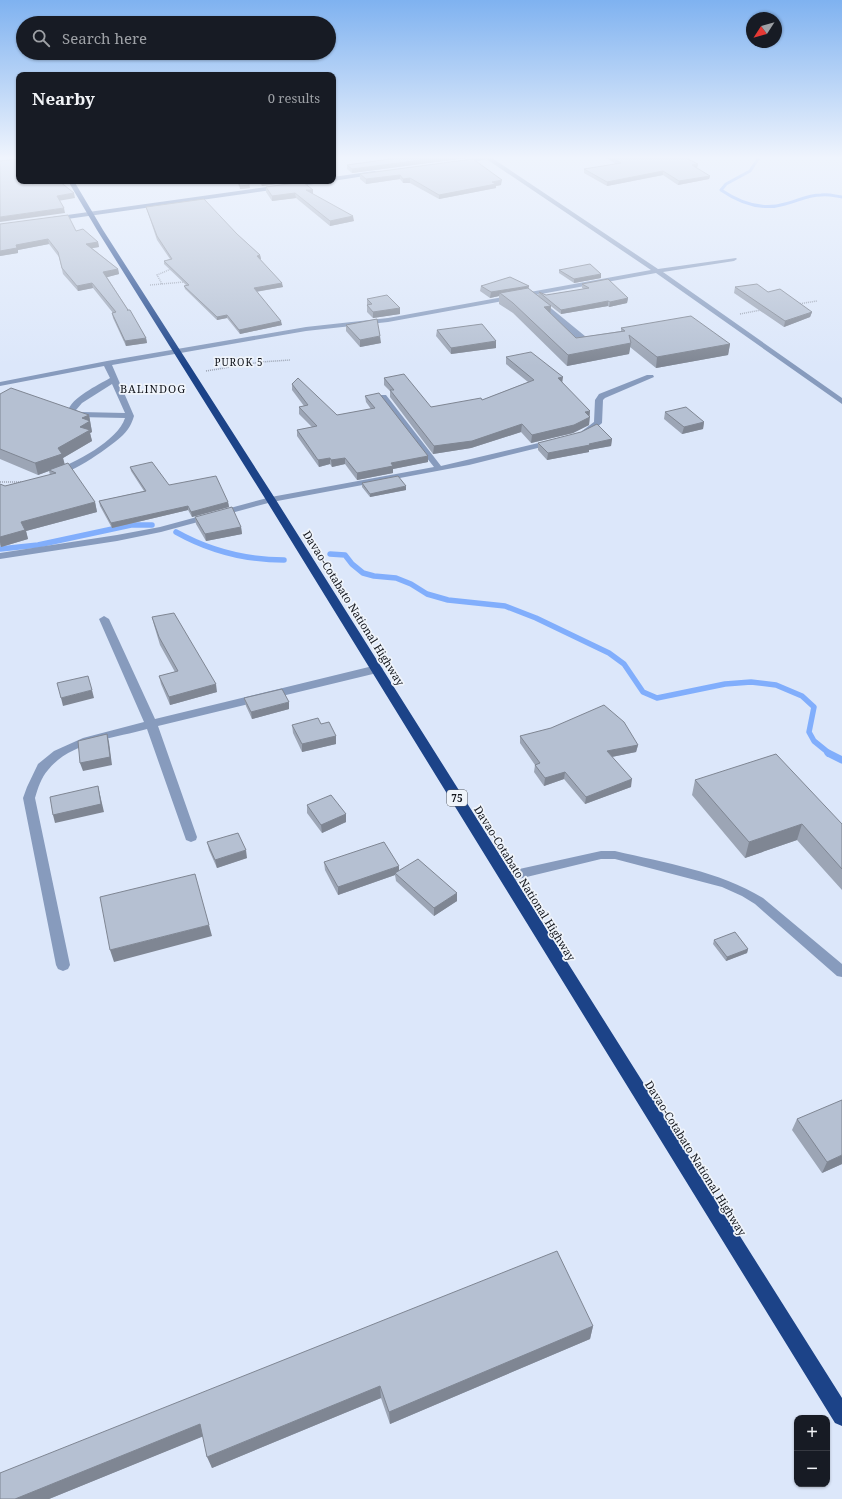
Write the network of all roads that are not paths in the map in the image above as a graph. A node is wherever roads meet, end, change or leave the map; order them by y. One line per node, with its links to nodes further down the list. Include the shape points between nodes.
1 (98, 226): 7 (highway, Davao-Cotabato National Highway / 75)
2 (590, 226): 4 (street)
3 (734, 259): 4 (street)
4 (657, 271): 5 (street); 13 (street)
5 (530, 295): 6 (street); 7 (street, via 372,322 306,329)
6 (588, 343)
7 (178, 352): 8 (street); 19 (highway, Davao-Cotabato National Highway / 75)
8 (107, 363): 10 (street); 11 (street)
9 (650, 377): 15 (lane, via 602,396 599,400 598,423)
10 (114, 379): 14 (street); 14 (street, via 79,401 72,407 72,411 79,414)
11 (0, 384)
12 (383, 397): 17 (lane)
13 (842, 402)
14 (130, 416): 18 (street, via 129,423 122,431 86,460)
15 (577, 436)
16 (562, 440): 17 (lane)
17 (439, 468): 19 (lane)
18 (41, 478)
19 (271, 500): 20 (lane, via 118,538); 22 (highway, Davao-Cotabato National Highway / 75)
20 (0, 556)
21 (104, 619): 23 (street)
22 (377, 669): 23 (street); 25 (highway, Davao-Cotabato National Highway / 75)
23 (151, 724): 24 (street); 26 (street, via 67,750 51,758 34,781 29,798)
24 (191, 837)
25 (506, 876): 27 (lane, via 601,855 615,855 725,883 759,901); 28 (highway, Davao-Cotabato National Highway / 75)
26 (63, 965)
27 (842, 972)
28 (842, 1416)

